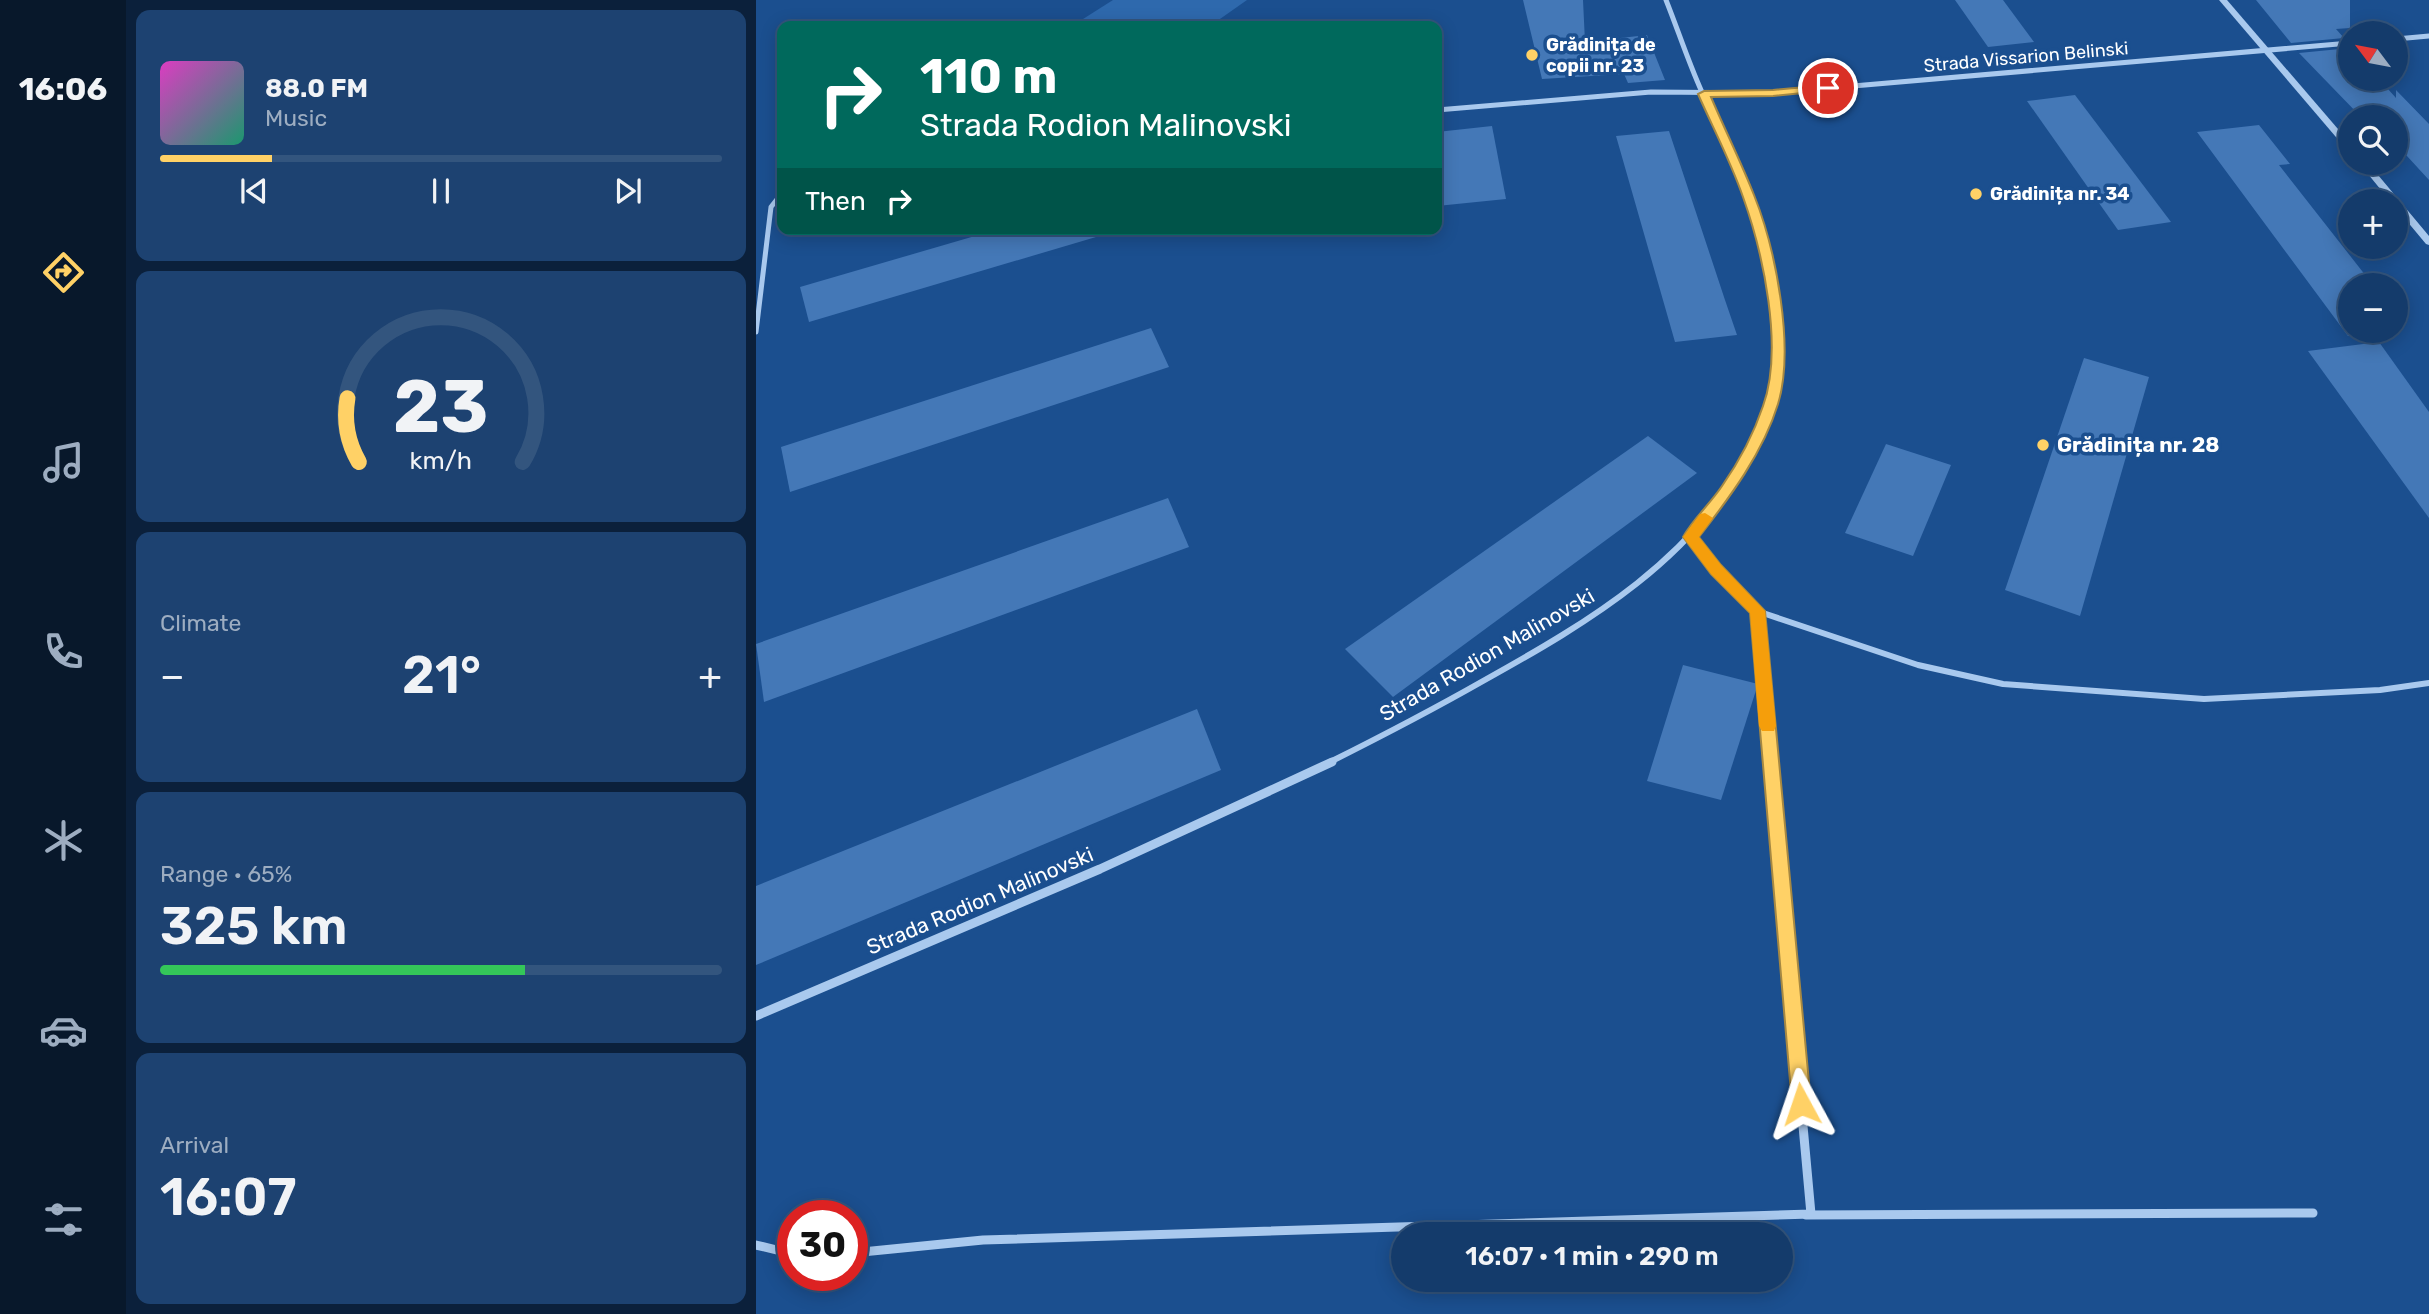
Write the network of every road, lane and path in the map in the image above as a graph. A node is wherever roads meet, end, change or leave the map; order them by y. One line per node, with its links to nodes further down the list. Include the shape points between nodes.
1 (1666, 0): 7 (street, Strada Rodion Malinovski)
2 (2223, 0): 6 (street)
3 (2429, 36): 4 (street)
4 (2408, 38)
5 (2338, 44): 6 (street, Strada Vissarion Belinski)
6 (2265, 50): 7 (street, Strada Vissarion Belinski, via 1773,93); 9 (street)
7 (1704, 94): 8 (street, Strada Vissarion Belinski, via 1651,92); 16 (street, Strada Rodion Malinovski, via 1749,197 1770,278 1779,364 1771,405 1753,445 1728,489)
8 (1442, 110)
9 (2338, 134)
10 (2373, 175): 11 (street)
11 (2384, 189)
12 (777, 199): 15 (street, via 771,206)
13 (2408, 217): 14 (street)
14 (2429, 242)
15 (756, 332)
16 (1690, 537): 17 (street); 19 (street, Strada Rodion Malinovski, via 1606,608 1550,643 1305,777 1195,829)
17 (1757, 611): 18 (street, via 1918,665 2003,684 2204,699 2380,690); 21 (street, via 1811,1214)
18 (2429, 683)
19 (756, 1016)
20 (2313, 1213): 21 (street)
21 (1792, 1215): 24 (street, via 983,1240)
22 (756, 1245): 23 (street)
23 (777, 1250)
24 (868, 1251)

